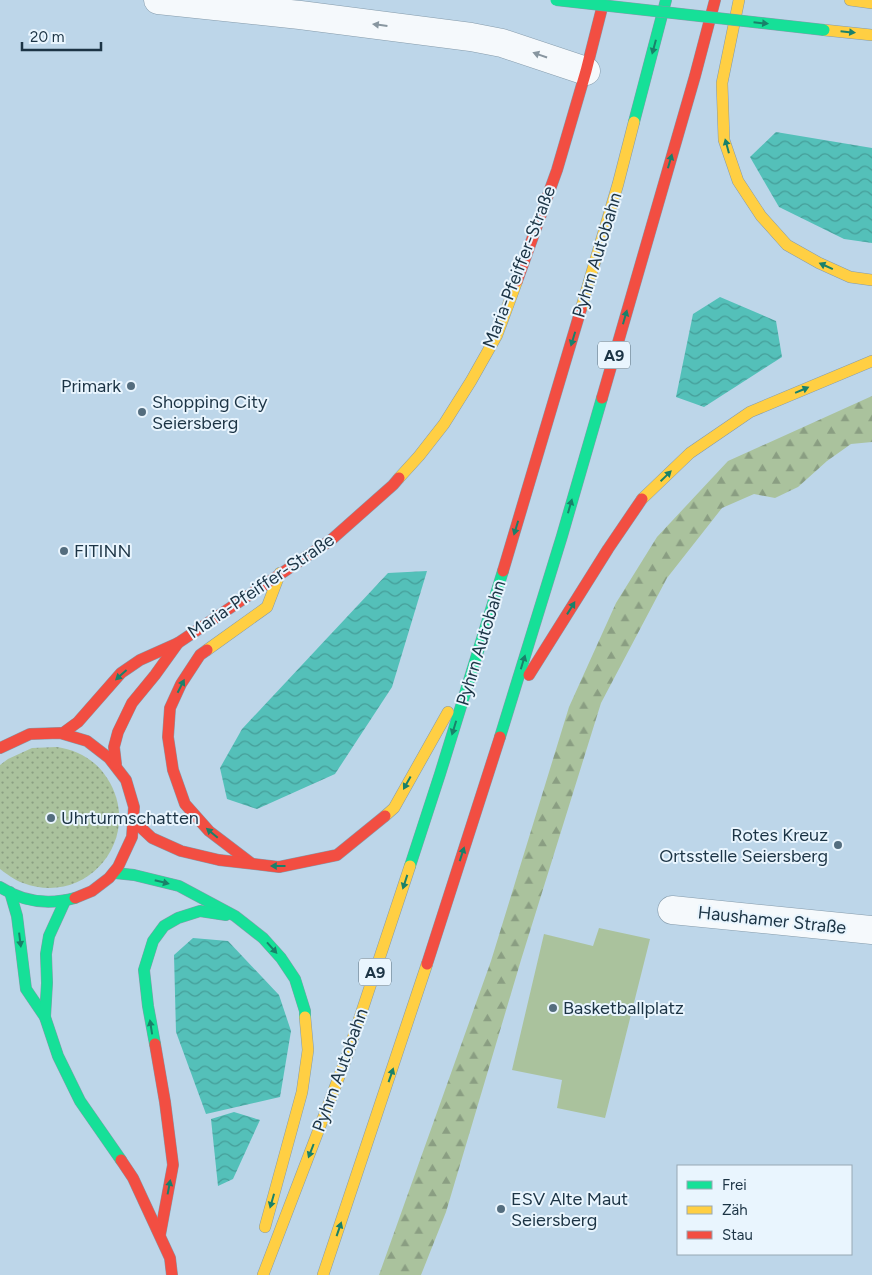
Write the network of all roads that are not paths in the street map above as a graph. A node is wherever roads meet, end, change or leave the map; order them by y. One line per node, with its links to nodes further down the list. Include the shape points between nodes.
1 (158, 0): 10 (street, one-way to 1, via 502,43 470,37)
2 (556, 0): 9 (main road, one-way to 9, bridge)
3 (604, 0): 10 (main road, Maria-Pfeiffer-Straße)
4 (666, 0): 15 (main road, Pyhrn Autobahn / A9, one-way to 15, via 618,184)
5 (715, 0): 16 (main road, A9, one-way to 5, via 562,536)
6 (739, 0): 11 (main road, one-way to 6, via 850,277 787,245 761,216 738,181 724,140 722,83)
7 (850, 0): 8 (main road)
8 (872, 3)
9 (872, 35)
10 (586, 71): 13 (main road, Maria-Pfeiffer-Straße, via 557,170 496,335 471,381 444,424 393,485 331,540)
11 (872, 280)
12 (872, 361): 16 (main road, one-way to 12, via 642,499 676,466 750,412)
13 (280, 573): 14 (main road, Maria-Pfeiffer-Straße); 21 (main road, one-way to 13, via 209,831 185,804 173,770 168,737 170,708 200,655 267,607)
14 (178, 642): 17 (main road, Maria-Pfeiffer-Straße, one-way to 17, via 140,660 121,674); 19 (main road, Maria-Pfeiffer-Straße, via 132,703 114,747)
15 (474, 664): 21 (main road, one-way to 21, via 394,808 337,855 279,867); 33 (main road, Pyhrn Autobahn / A9, one-way to 33, via 347,1056)
16 (509, 708): 34 (main road, A9, one-way to 16, via 408,1025)
17 (63, 734): 18 (main road, via 50,732 25,736); 19 (main road, via 87,741)
18 (0, 748)
19 (116, 764): 20 (main road, via 128,786)
20 (134, 822): 21 (main road, via 152,838 180,851); 22 (main road, via 129,849)
21 (251, 863)
22 (115, 872): 24 (main road, via 87,894); 26 (main road, one-way to 26, via 179,886)
23 (5, 890): 24 (main road, via 41,902); 28 (main road, one-way to 28, via 16,916 26,990)
24 (64, 901): 28 (main road, via 46,954)
25 (672, 910): 27 (street, Haushamer Straße)
26 (235, 916): 29 (main road, one-way to 26, via 173,1165 144,970 153,941 164,926 200,911); 30 (main road, one-way to 30, via 263,938 281,958 295,979 305,1011 308,1050 302,1092)
27 (872, 930)
28 (45, 1017): 29 (main road, via 58,1056 80,1101 134,1178)
29 (160, 1235): 32 (main road, via 170,1258)
30 (261, 1239)
31 (259, 1257): 33 (main road)
32 (172, 1275)
33 (262, 1275)
34 (323, 1275)

